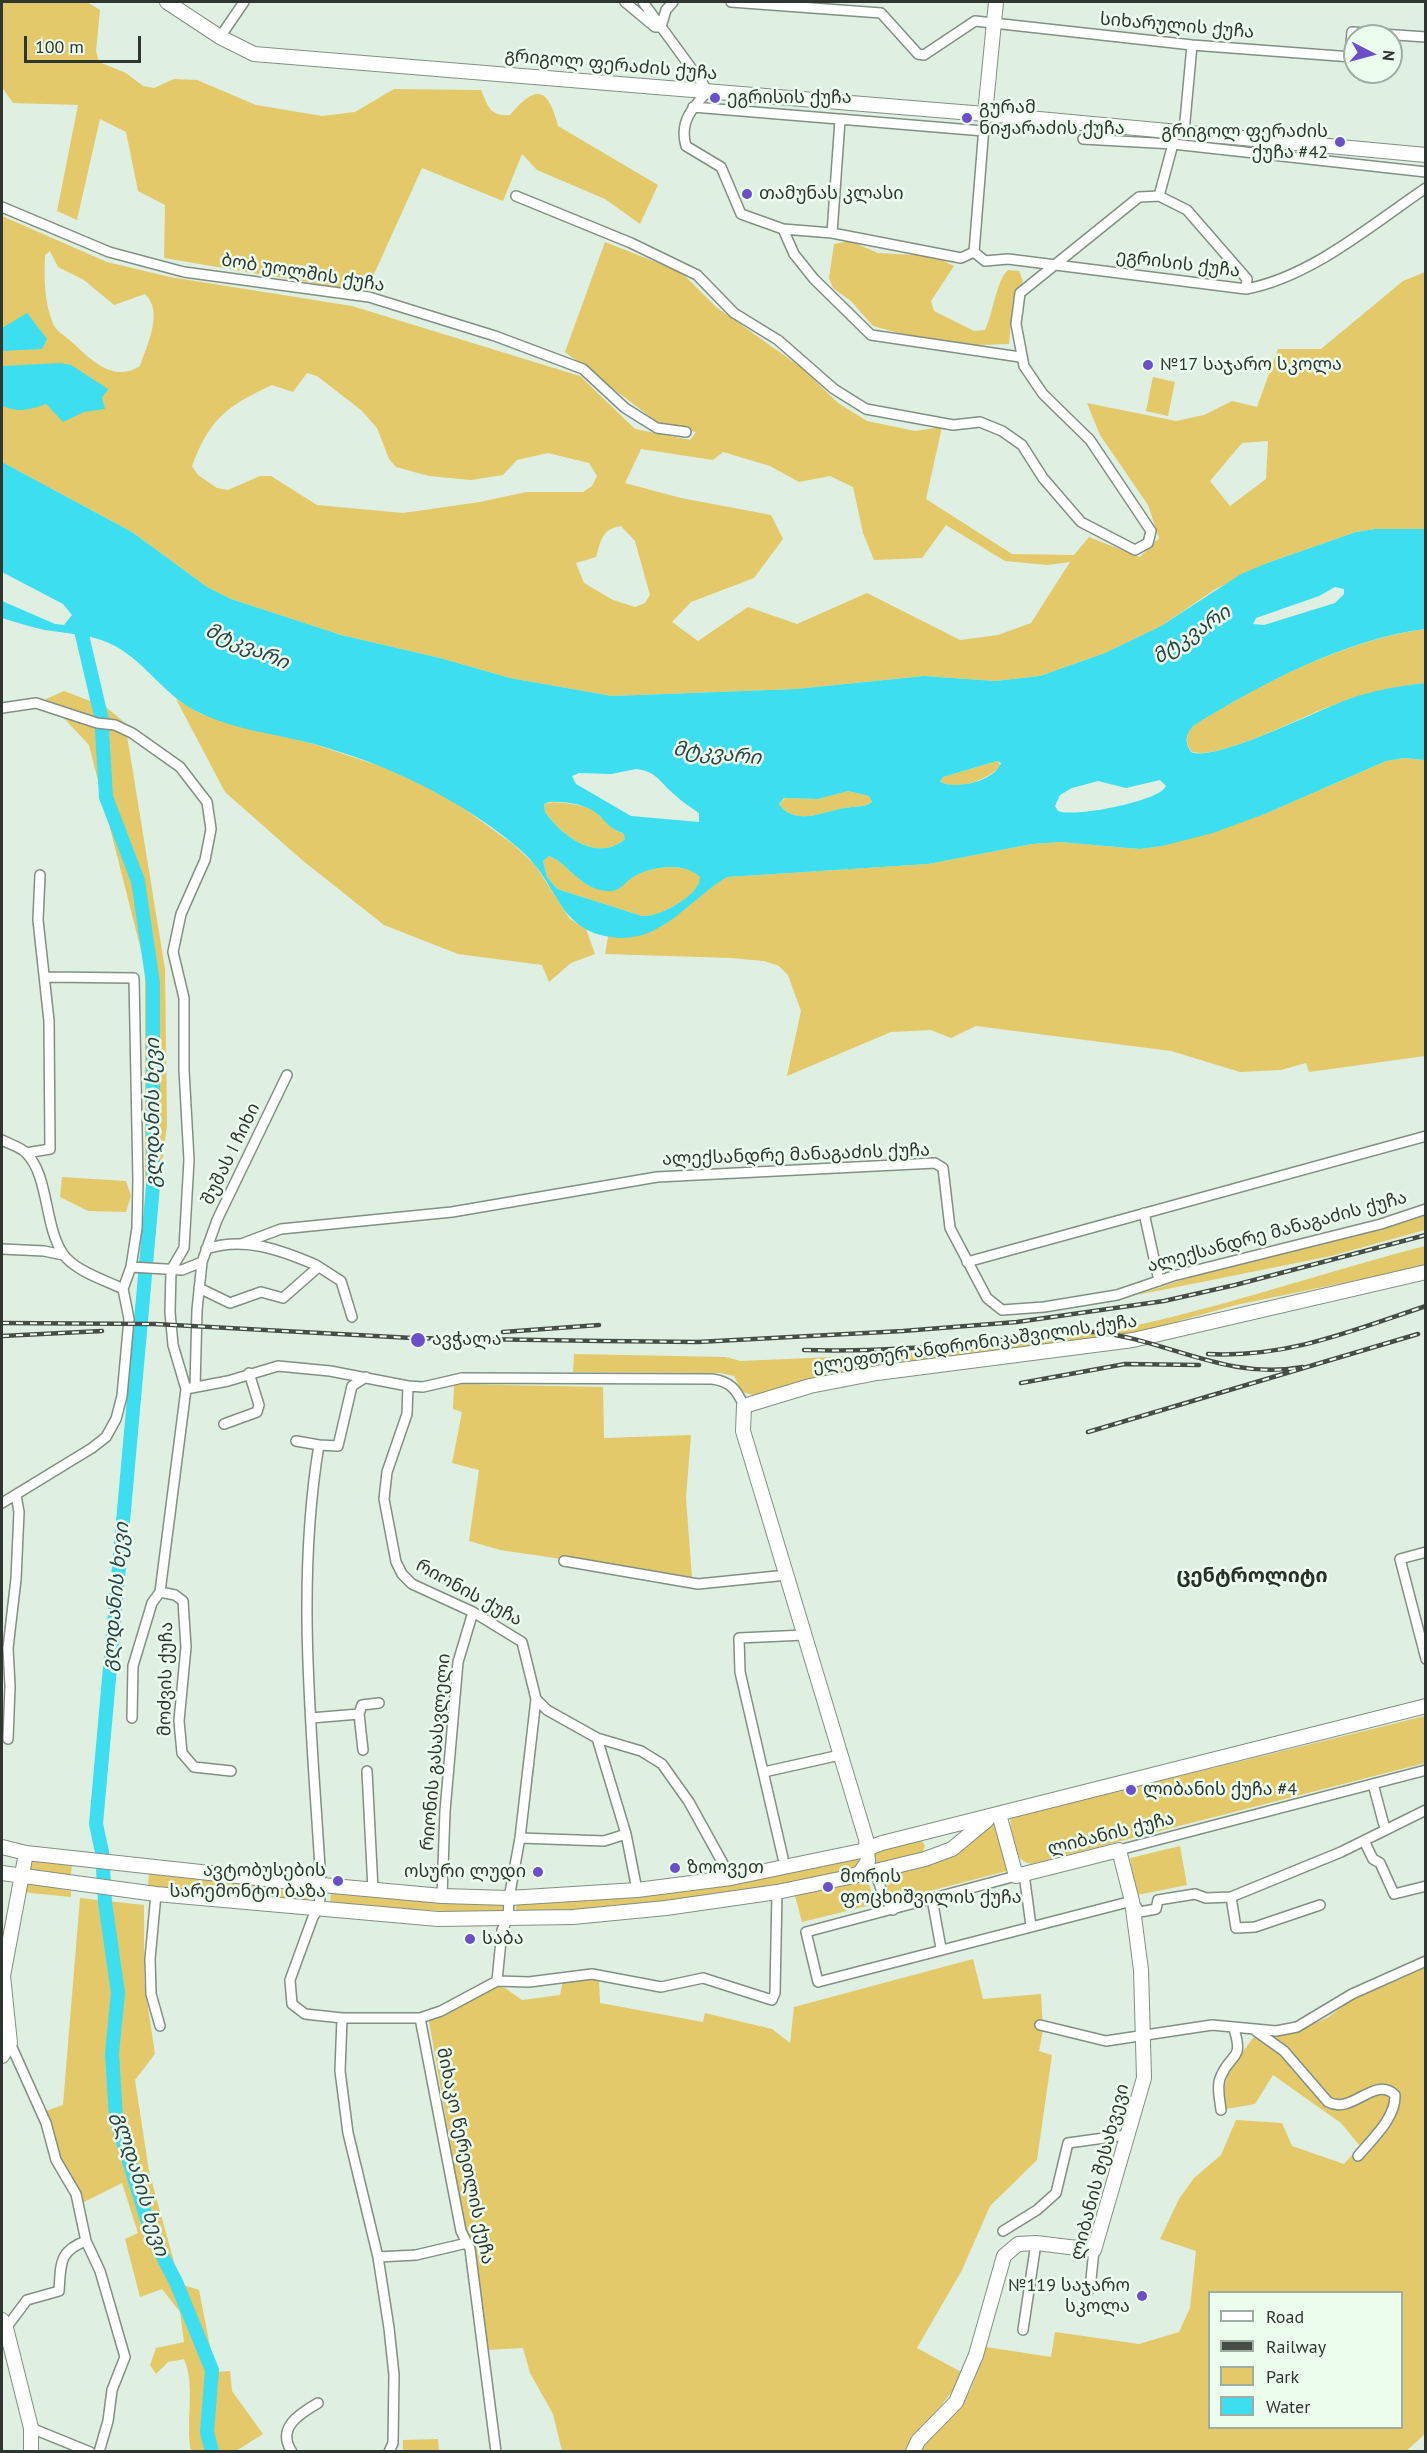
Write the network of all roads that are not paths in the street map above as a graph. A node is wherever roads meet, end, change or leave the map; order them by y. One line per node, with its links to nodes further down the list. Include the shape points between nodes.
1 (167, 2): 11 (street, გრიგოლ ფერაძის ქუჩა)
2 (244, 2): 11 (street)
3 (625, 2): 9 (street, via 655,27)
4 (643, 2): 9 (street)
5 (673, 2): 9 (street)
6 (731, 2): 8 (street, სიხარულის ქუჩა, via 880,13 918,54 924,55 975,21)
7 (996, 2): 8 (street)
8 (994, 25): 13 (street, სიხარულის ქუჩა); 17 (street)
9 (661, 27): 15 (street)
10 (1403, 35): 12 (street, სიხარულის ქუჩა)
11 (220, 37): 15 (street, გრიგოლ ფერაძის ქუჩა, via 254,54)
12 (1425, 37)
13 (1192, 45): 14 (street, სიხარულის ქუჩა); 20 (street)
14 (1343, 56)
15 (708, 91): 16 (street, ეგრისის ქუჩა); 17 (street, გრიგოლ ფერაძის ქუჩა)
16 (693, 107): 18 (street); 28 (street, ეგრისის ქუჩა, via 686,118 686,146 721,167 741,214)
17 (986, 114): 19 (street); 20 (street, გრიგოლ ფერაძის ქუჩა)
18 (840, 120): 19 (street); 29 (street)
19 (984, 131): 30 (street)
20 (1177, 136): 21 (street); 22 (street, გრიგოლ ფერაძის ქუჩა); 23 (street); 26 (street)
21 (1083, 139)
22 (1425, 155)
23 (1425, 172)
24 (1425, 188): 32 (street, ეგრისის ქუჩა, via 1303,270 1270,285)
25 (516, 196): 33 (street, via 697,274 734,314 778,340 834,389 866,409 953,425 980,422 1002,431 1022,445 1043,478 1081,522 1135,550 1148,543 1150,531 1145,522 1090,440 1043,394)
26 (1159, 196): 31 (street, via 1139,197); 32 (street, via 1187,210 1247,279)
27 (2, 207): 34 (street, ბობ უოლშის ქუჩა, via 109,252 184,272 369,297 495,336 583,369 625,408 657,428)
28 (783, 229): 29 (street, ეგრისის ქუჩა); 33 (street, via 794,254 814,279 871,335)
29 (832, 233): 30 (street, ეგრისის ქუჩა, via 961,258)
30 (974, 252): 31 (street, ეგრისის ქუჩა, via 985,261 1008,259)
31 (1053, 266): 32 (street, ეგრისის ქუჩა); 33 (street, via 1020,293 1016,324)
32 (1246, 289)
33 (1020, 357)
34 (686, 432)
35 (2, 708): 52 (street, via 36,703 124,729 180,767 207,802 211,829 205,860 181,914 173,952 184,998 189,1160 184,1248)
36 (40, 875): 37 (street, via 39,948)
37 (45, 976): 41 (street, via 50,1149); 51 (street, via 135,978 138,1180)
38 (287, 1075): 46 (street, შუშას I ჩიხი)
39 (1425, 1136): 43 (street)
40 (2, 1140): 41 (street)
41 (26, 1153): 47 (street, via 37,1172 51,1228)
42 (1425, 1209): 54 (street, ალექსანდრე მანაგაძის ქუჩა)
43 (1144, 1214): 48 (street); 54 (street)
44 (241, 1244): 46 (street, via 223,1243); 48 (street, ალექსანდრე მანაგაძის ქუჩა, via 281,1229 452,1212 657,1177 935,1164 943,1168 950,1228); 50 (street, via 281,1250)
45 (2, 1249): 47 (street)
46 (206, 1249): 49 (street, შუშას I ჩიხი)
47 (63, 1255): 56 (street)
48 (968, 1262): 54 (street, ალექსანდრე მანაგაძის ქუჩა, via 987,1298 1002,1310 1117,1295)
49 (202, 1263): 52 (street); 55 (street, შუშას I ჩიხი)
50 (316, 1265): 55 (street, via 283,1298 261,1292 230,1303); 57 (street, via 341,1281)
51 (134, 1268): 52 (street); 56 (street)
52 (168, 1270): 61 (street, via 173,1345)
53 (1425, 1272): 62 (street, ელეფთერ ანდრონიკაშვილის ქუჩა, via 1133,1340 877,1373 810,1386)
54 (1159, 1281)
55 (199, 1288): 61 (street, შუშას I ჩიხი)
56 (123, 1289): 66 (street, via 129,1319 116,1419 106,1437 92,1448)
57 (352, 1317)
58 (249, 1373): 59 (street, via 278,1366); 61 (street); 63 (street, via 259,1405 257,1412)
59 (366, 1377): 60 (street); 65 (street, via 352,1386 338,1446)
60 (408, 1386): 62 (street, via 423,1387 462,1378 712,1379 726,1381); 72 (street, რიონის ქუჩა, via 407,1414 387,1472 384,1499 396,1562 412,1584)
61 (191, 1388): 71 (street)
62 (744, 1406): 70 (street, via 743,1431)
63 (224, 1424)
64 (296, 1441): 65 (street)
65 (319, 1445): 80 (street, via 311,1491)
66 (16, 1495): 67 (street); 82 (street, via 19,1512 8,1648)
67 (2, 1503)
68 (1425, 1552): 74 (street, via 1400,1559)
69 (564, 1561): 70 (street, via 698,1584)
70 (787, 1575): 73 (street)
71 (160, 1592): 79 (street, via 133,1666); 86 (street, მოძვის ქუჩა, via 175,1594 183,1601 186,1647 179,1721 182,1753 194,1767)
72 (473, 1612): 75 (street, რიონის ქუჩა, via 522,1642); 115 (street, რიონის გასასვლელი, via 458,1662)
73 (806, 1635): 84 (street); 88 (street, via 739,1638 740,1672)
74 (1425, 1659)
75 (536, 1699): 81 (street, via 546,1710); 95 (street)
76 (379, 1703): 78 (street, via 362,1705)
77 (1425, 1706): 91 (street)
78 (359, 1714): 80 (street); 83 (street)
79 (132, 1718)
80 (311, 1718): 109 (street)
81 (597, 1738): 93 (street); 108 (street, via 641,1750 662,1764 689,1802)
82 (8, 1739)
83 (363, 1750)
84 (840, 1755): 88 (street); 98 (street)
85 (1425, 1770): 89 (street, ლიბანის ქუჩა)
86 (231, 1771)
87 (367, 1771): 111 (street)
88 (764, 1772): 101 (street)
89 (1373, 1784): 92 (street); 99 (street, ლიბანის ქუჩა)
90 (1425, 1809): 92 (street)
91 (995, 1816): 94 (street); 102 (street, via 952,1849); 106 (street)
92 (1385, 1828): 96 (street)
93 (626, 1834): 95 (street, via 604,1841); 112 (street)
94 (919, 1834): 98 (street); 102 (street, via 933,1844)
95 (520, 1838): 117 (street)
96 (1364, 1841): 110 (street, via 1380,1863 1394,1894); 116 (street)
97 (2, 1847): 100 (street)
98 (868, 1847): 105 (street, via 865,1867); 108 (street)
99 (1119, 1850): 106 (street, ლიბანის ქუჩა); 119 (street, ლიბანის შესახვევი)
100 (26, 1853): 107 (street); 109 (street)
101 (783, 1858)
102 (925, 1859): 103 (street)
103 (875, 1871): 105 (street); 122 (street)
104 (2, 1873): 107 (street)
105 (854, 1875): 113 (street)
106 (1020, 1875): 118 (street, ლიბანის ქუჩა); 124 (street)
107 (20, 1877): 114 (street); 127 (street)
108 (731, 1878): 112 (street)
109 (321, 1885): 111 (street); 121 (street)
110 (1425, 1886)
111 (373, 1890): 115 (street)
112 (637, 1890): 117 (street)
113 (777, 1892): 123 (street, via 666,1908); 128 (street, via 772,2000 703,1978 661,1987 592,1974 529,1982)
114 (150, 1893): 121 (street); 131 (street, via 151,1994)
115 (442, 1896): 117 (street)
116 (1231, 1897): 119 (street, via 1190,1894 1158,1900 1156,1909 1140,1912); 120 (street, via 1236,1928 1255,1927)
117 (509, 1898): 123 (street)
118 (932, 1899): 122 (street, ლიბანის ქუჩა); 125 (street)
119 (1132, 1901): 124 (street); 135 (street, ლიბანის შესახვევი)
120 (1320, 1905)
121 (319, 1908): 123 (street, via 438,1919); 129 (street, via 290,1980 290,1999 305,2014)
122 (893, 1910): 125 (street, ლიბანის ქუჩა, via 806,1932 818,1982)
123 (508, 1919): 128 (street, via 502,1930)
124 (1031, 1926): 125 (street)
125 (941, 1948)
126 (1425, 1960): 134 (street, via 1352,1994 1297,2027)
127 (2, 1976): 136 (street)
128 (498, 1981): 130 (street)
129 (342, 2018): 130 (street); 146 (street, via 340,2071 348,2133)
130 (420, 2018): 143 (street, მიხაკო წერეთლის ქუჩა, via 461,2231)
131 (160, 2025)
132 (1040, 2025): 135 (street, via 1106,2041)
133 (1234, 2029): 134 (street); 135 (street, via 1212,2025); 138 (street, via 1239,2047 1221,2076)
134 (1254, 2030): 140 (street, via 1284,2051 1335,2106 1350,2104 1380,2088 1389,2089 1395,2096 1390,2115)
135 (1144, 2036): 139 (street, ლიბანის შესახვევი, via 1144,2078)
136 (10, 2043): 137 (street); 142 (street, via 46,2122 56,2160 76,2194)
137 (2, 2056)
138 (1221, 2110)
139 (1126, 2135): 141 (street, via 1068,2143 1056,2193); 145 (street, ლიბანის შესახვევი)
140 (1358, 2156)
141 (1003, 2231)
142 (86, 2241): 148 (street, via 62,2256 59,2291 27,2300); 154 (street, via 100,2271 125,2356 112,2390)
143 (467, 2242): 146 (street, via 416,2255); 157 (street, მიხაკო წერეთლის ქუჩა)
144 (1036, 2243): 145 (street); 149 (street); 158 (street, via 1017,2244 1004,2256 976,2355 956,2402)
145 (1094, 2250): 147 (street, ლიბანის შესახვევი)
146 (378, 2257): 156 (street, via 394,2375 393,2444)
147 (1090, 2289)
148 (4, 2324): 151 (street)
149 (1023, 2330)
150 (318, 2403): 155 (street, via 294,2418 286,2431 286,2443)
151 (31, 2428): 152 (street); 153 (street)
152 (31, 2451)
153 (90, 2451)
154 (99, 2451)
155 (292, 2451)
156 (389, 2451)
157 (496, 2451)
158 (913, 2451)

